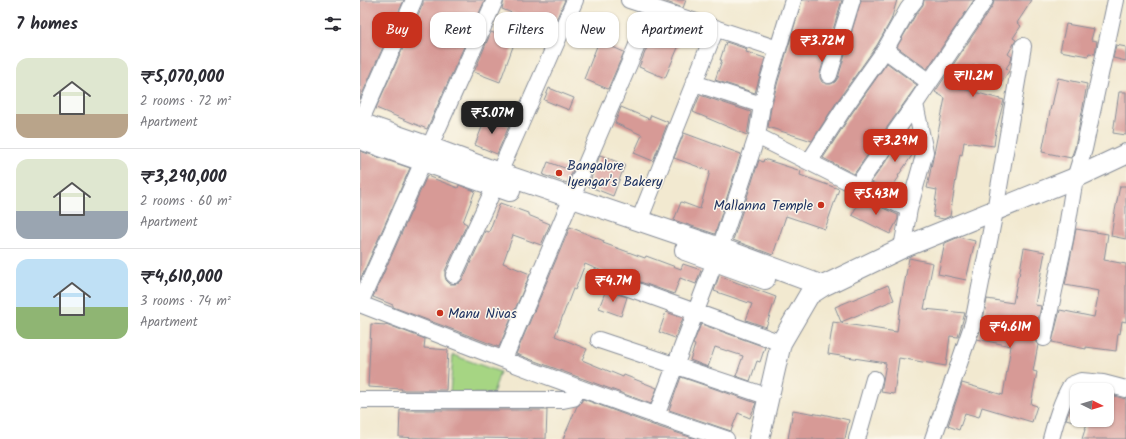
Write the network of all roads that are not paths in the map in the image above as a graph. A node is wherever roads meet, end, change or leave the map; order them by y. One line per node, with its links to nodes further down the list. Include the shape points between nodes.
1 (414, 0): 22 (street)
2 (495, 0): 25 (street)
3 (575, 0): 29 (street)
4 (630, 0): 10 (street)
5 (793, 0): 15 (street)
6 (852, 0): 17 (street)
7 (985, 0): 19 (street)
8 (1116, 0): 28 (street, via 1084,149)
9 (911, 3): 16 (street)
10 (653, 8): 11 (street); 31 (street)
11 (666, 12)
12 (717, 28): 15 (street)
13 (1023, 46): 33 (street)
14 (708, 48): 18 (street)
15 (778, 49): 21 (street)
16 (885, 50): 19 (street); 27 (street)
17 (829, 75)
18 (694, 82): 21 (street); 34 (street)
19 (929, 82): 20 (street)
20 (915, 104): 30 (street); 32 (street, via 925,152)
21 (762, 105): 23 (street)
22 (360, 122): 25 (street)
23 (757, 136): 27 (street); 36 (street)
24 (360, 139): 25 (street)
25 (426, 154): 29 (street); 40 (street)
26 (1126, 154): 28 (street)
27 (809, 162): 30 (street)
28 (1075, 178): 33 (street); 42 (street)
29 (497, 180): 31 (street); 37 (street)
30 (857, 186): 32 (street)
31 (570, 203): 34 (street); 36 (street); 45 (street)
32 (909, 209): 35 (street)
33 (995, 211): 35 (street); 56 (street, via 972,323)
34 (639, 221): 36 (street)
35 (902, 248): 39 (street)
36 (718, 254): 39 (street); 41 (street)
37 (454, 276)
38 (615, 283): 41 (street)
39 (816, 290): 44 (street)
40 (360, 303): 45 (street)
41 (696, 312): 44 (street); 46 (street)
42 (1044, 338)
43 (599, 340): 46 (street)
44 (781, 343): 50 (street)
45 (504, 359): 48 (street)
46 (675, 366): 50 (street); 52 (street)
47 (874, 379): 55 (street)
48 (577, 387): 51 (street, via 573,398 563,400); 52 (street)
49 (1126, 389): 57 (street, via 1081,381 1071,385 1057,415)
50 (768, 397): 54 (street)
51 (360, 400)
52 (656, 416): 53 (street)
53 (726, 439)
54 (759, 439)
55 (857, 439)
56 (933, 439)
57 (1051, 439)

